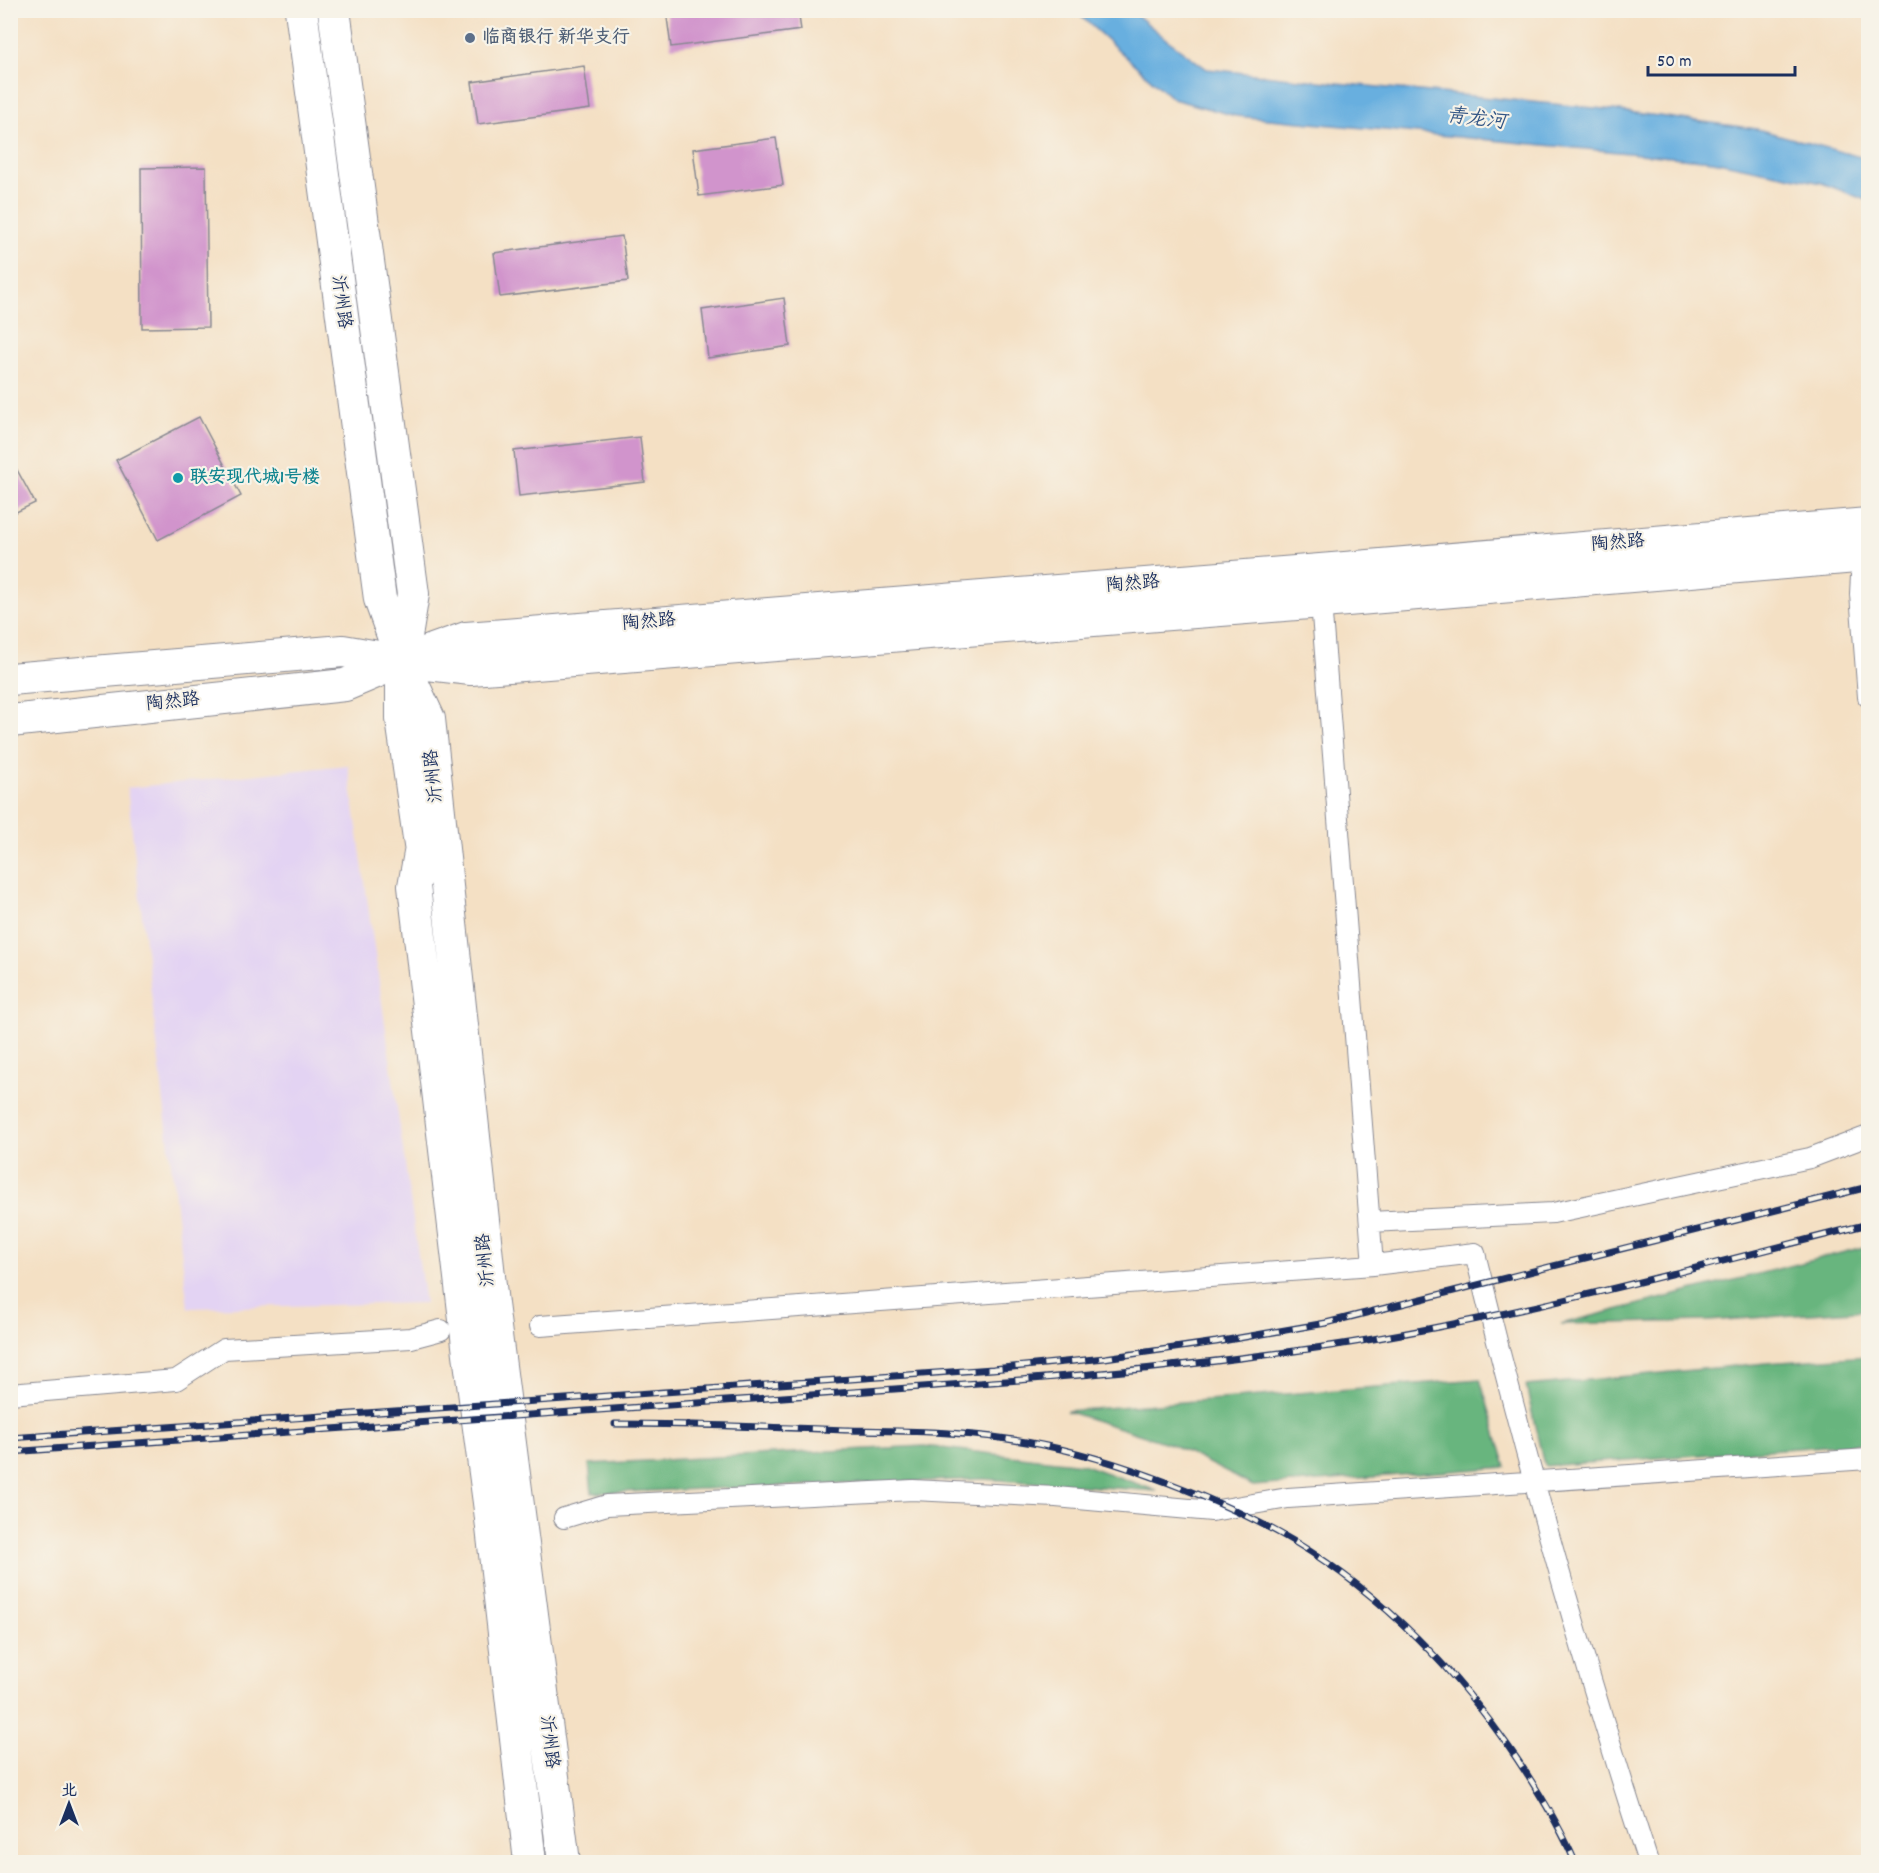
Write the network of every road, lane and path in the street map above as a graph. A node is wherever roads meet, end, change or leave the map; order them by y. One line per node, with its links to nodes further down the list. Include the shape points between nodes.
1 (302, 10): 10 (main road, 沂州路, via 380,599)
2 (334, 10): 10 (main road, 沂州路, via 413,594)
3 (1869, 524): 5 (main road, 陶然路)
4 (1865, 556): 7 (main road, 陶然路); 12 (street, via 1860,594)
5 (1456, 558): 6 (main road, 陶然路); 7 (main road, via 1363,579)
6 (1249, 576): 9 (main road, via 1276,591); 10 (main road, 陶然路, via 466,638)
7 (1390, 596): 8 (main road, 陶然路)
8 (1321, 602): 9 (main road, 陶然路); 16 (street)
9 (1158, 615): 10 (main road, 陶然路, via 471,669)
10 (402, 661): 11 (main road, 陶然路, via 343,651); 13 (main road, 陶然路, via 345,685); 14 (main road, 沂州路, via 402,719)
11 (10, 679)
12 (1869, 697)
13 (10, 721)
14 (432, 849): 24 (main road, via 414,886); 25 (main road, 沂州路); 26 (main road, 沂州路); 27 (main road, via 459,894 551,1619)
15 (1869, 1136): 16 (street, via 1809,1158 1553,1213)
16 (1370, 1222): 17 (street)
17 (1373, 1265): 18 (street); 22 (street, via 1475,1254)
18 (540, 1326)
19 (441, 1330): 20 (street, via 411,1338 224,1349 176,1380)
20 (10, 1394)
21 (1869, 1459): 22 (street)
22 (1534, 1480): 23 (street, via 1288,1498 1212,1511 1056,1497 913,1490 607,1505); 28 (street)
23 (564, 1518)
24 (530, 1863)
25 (542, 1863)
26 (564, 1863)
27 (577, 1863)
28 (1648, 1863)

